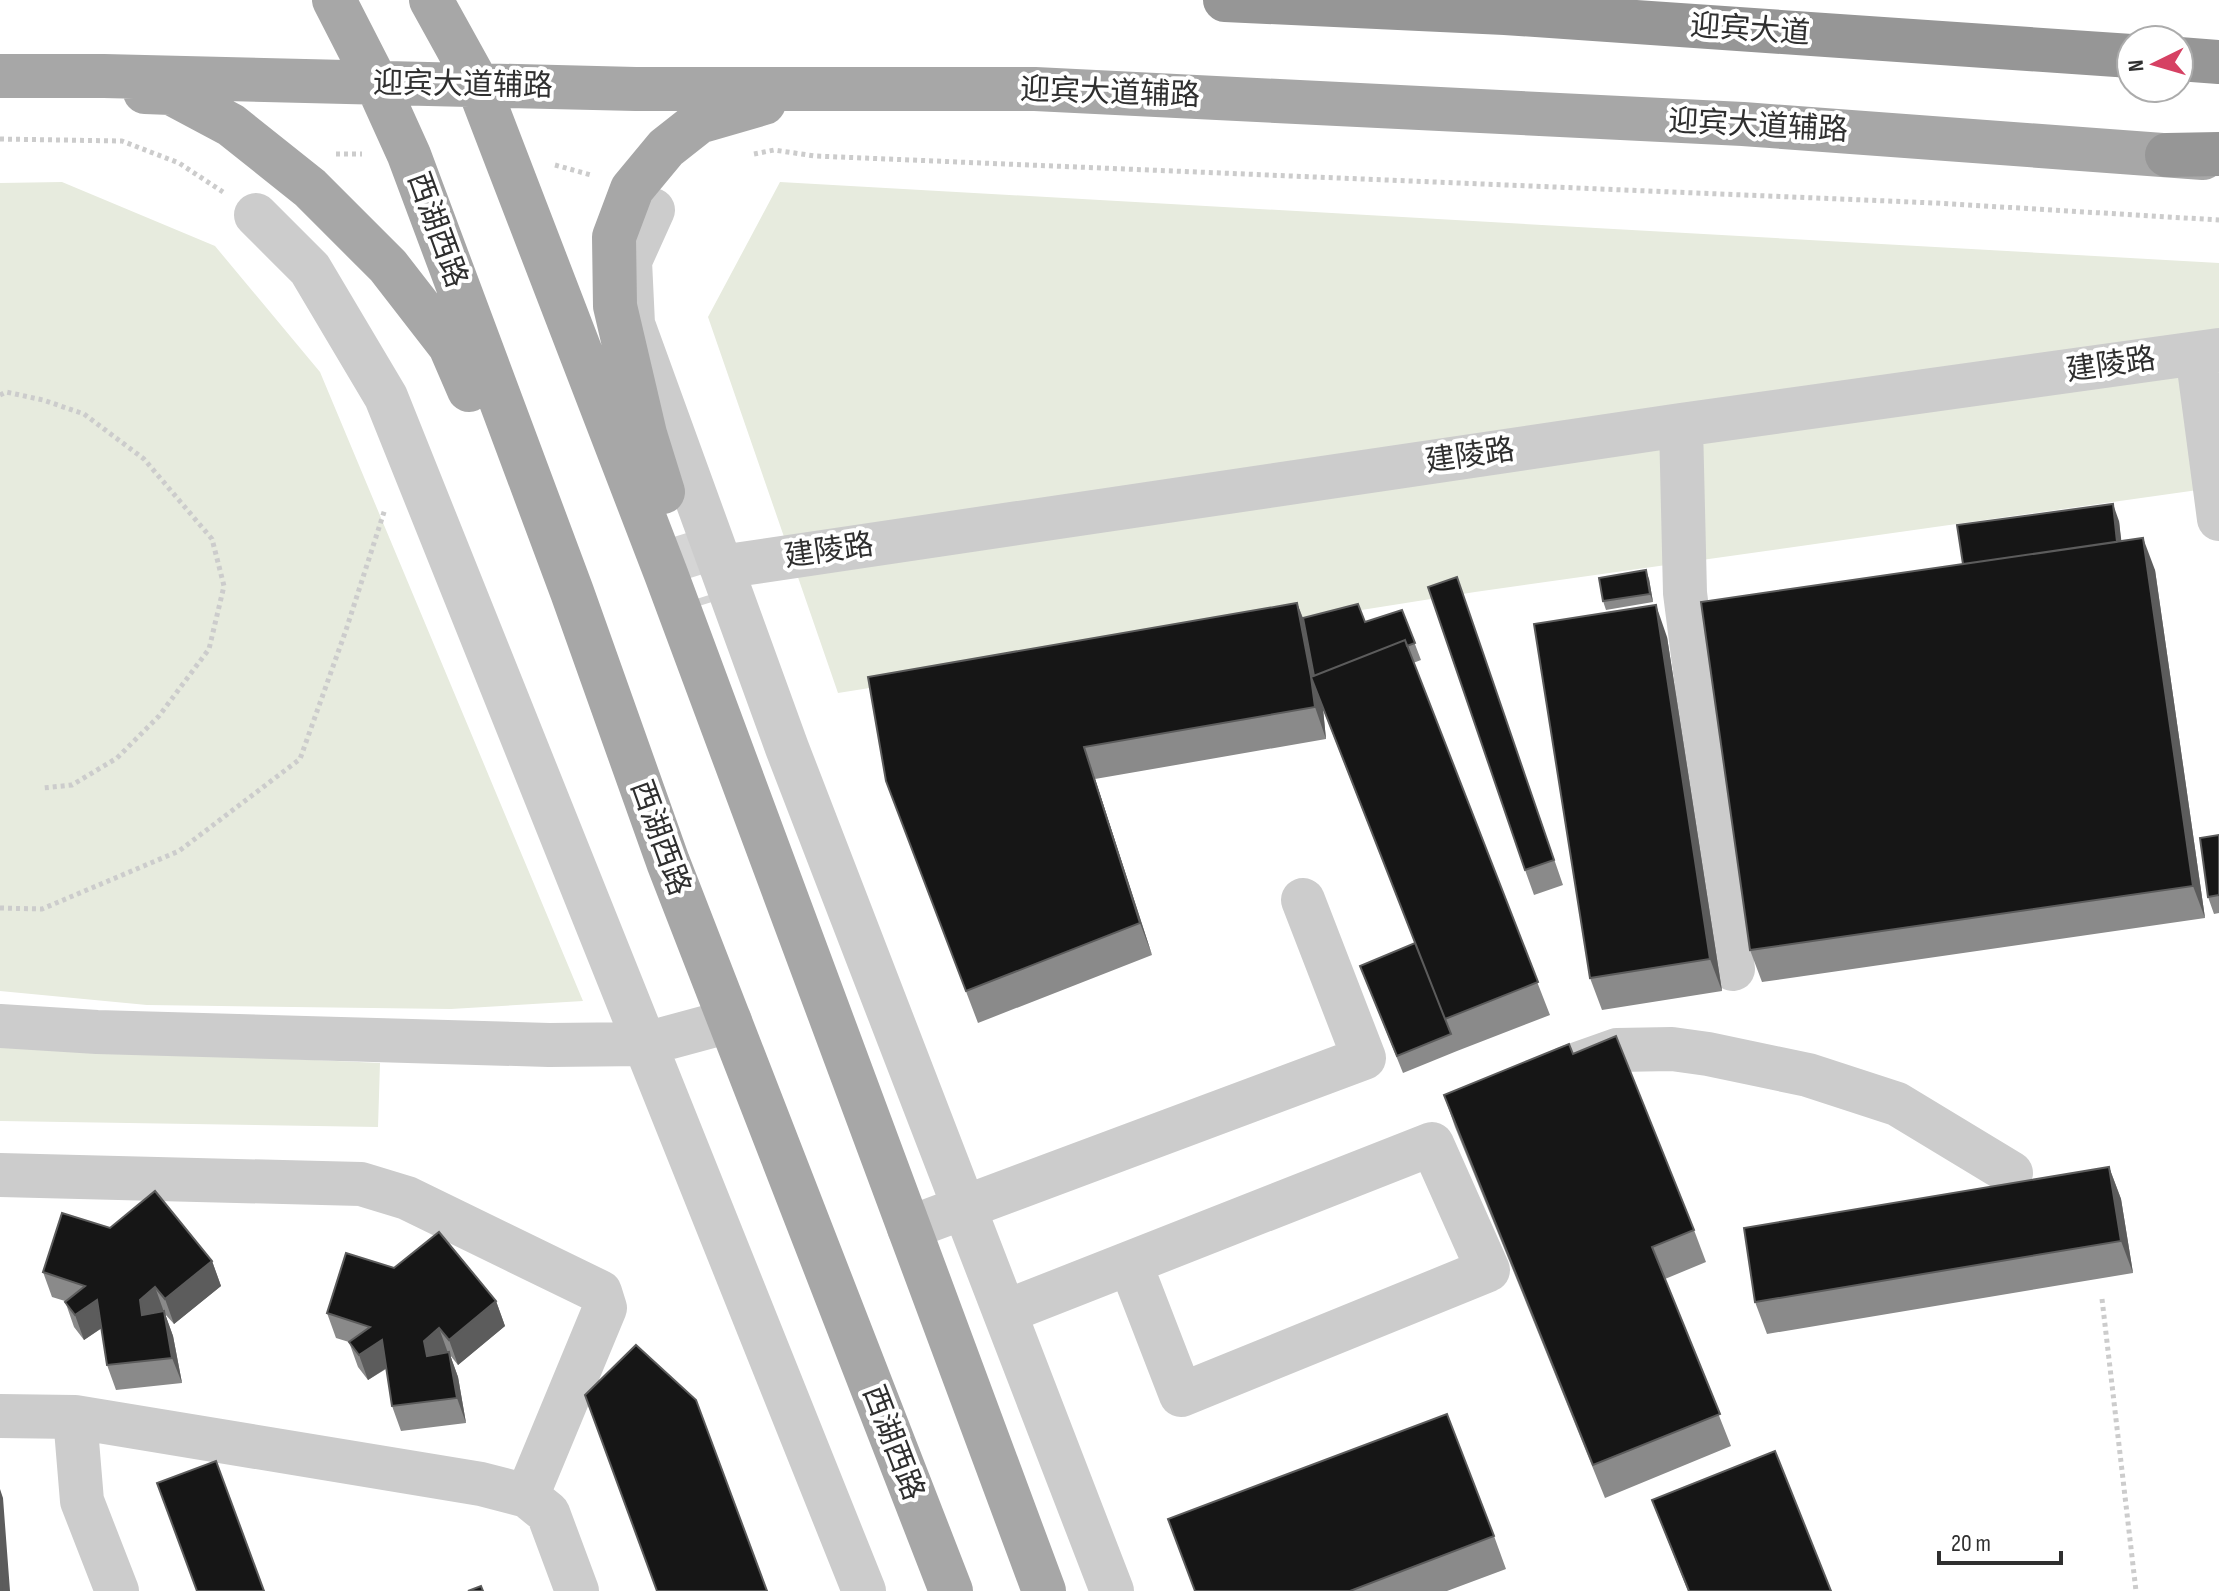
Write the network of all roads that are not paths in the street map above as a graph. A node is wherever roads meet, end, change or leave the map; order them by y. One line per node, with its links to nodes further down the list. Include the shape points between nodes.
1 (334, 0): 9 (main road, 西湖西路)
2 (431, 0): 10 (main road)
3 (1225, 0): 4 (highway, 迎宾大道, via 1505,13)
4 (2115, 55)
5 (2195, 60): 6 (highway)
6 (2219, 62)
7 (0, 76): 9 (main road, 迎宾大道辅路)
8 (0, 82): 22 (main road, via 171,93 231,125 310,188 388,266 450,346)
9 (376, 82): 10 (main road, 迎宾大道辅路); 22 (main road, 西湖西路, via 409,155)
10 (478, 85): 11 (main road, 迎宾大道辅路); 25 (main road)
11 (814, 89): 12 (main road, 迎宾大道辅路, via 1129,93 1743,124); 19 (main road, via 699,122 666,148 632,189 614,237 615,306 645,434)
12 (2167, 155): 13 (highway)
13 (2219, 157)
14 (653, 210): 20 (street, via 630,261 633,324)
15 (256, 215): 28 (street, via 310,269 386,397)
16 (2208, 352): 17 (street, 建陵路); 18 (street)
17 (1681, 425): 20 (street, 建陵路); 24 (street, via 1685,593)
18 (2219, 519)
19 (677, 536)
20 (721, 567): 32 (street)
21 (699, 606): 25 (main road)
22 (651, 815): 26 (main road, 西湖西路)
23 (1303, 900): 32 (street, via 1364,1058)
24 (1733, 969)
25 (813, 970): 33 (main road)
26 (730, 1021): 28 (street); 42 (main road, 西湖西路)
27 (0, 1026): 28 (street)
28 (645, 1044): 41 (street)
29 (1527, 1081): 30 (street, via 1617,1050 1708,1054 1808,1075 1897,1104)
30 (2011, 1173)
31 (0, 1175): 38 (street, via 361,1184 407,1198 600,1292 605,1308)
32 (964, 1206): 33 (street); 35 (street)
33 (909, 1228): 43 (main road)
34 (1130, 1263): 34 (street, via 1442,1126 1488,1270 1181,1395); 35 (street)
35 (1005, 1312): 44 (street)
36 (0, 1416): 37 (street)
37 (75, 1417): 38 (street); 39 (street, via 82,1501)
38 (527, 1496): 40 (street, via 548,1513)
39 (117, 1591)
40 (577, 1591)
41 (864, 1591)
42 (951, 1591)
43 (1044, 1591)
44 (1112, 1591)

